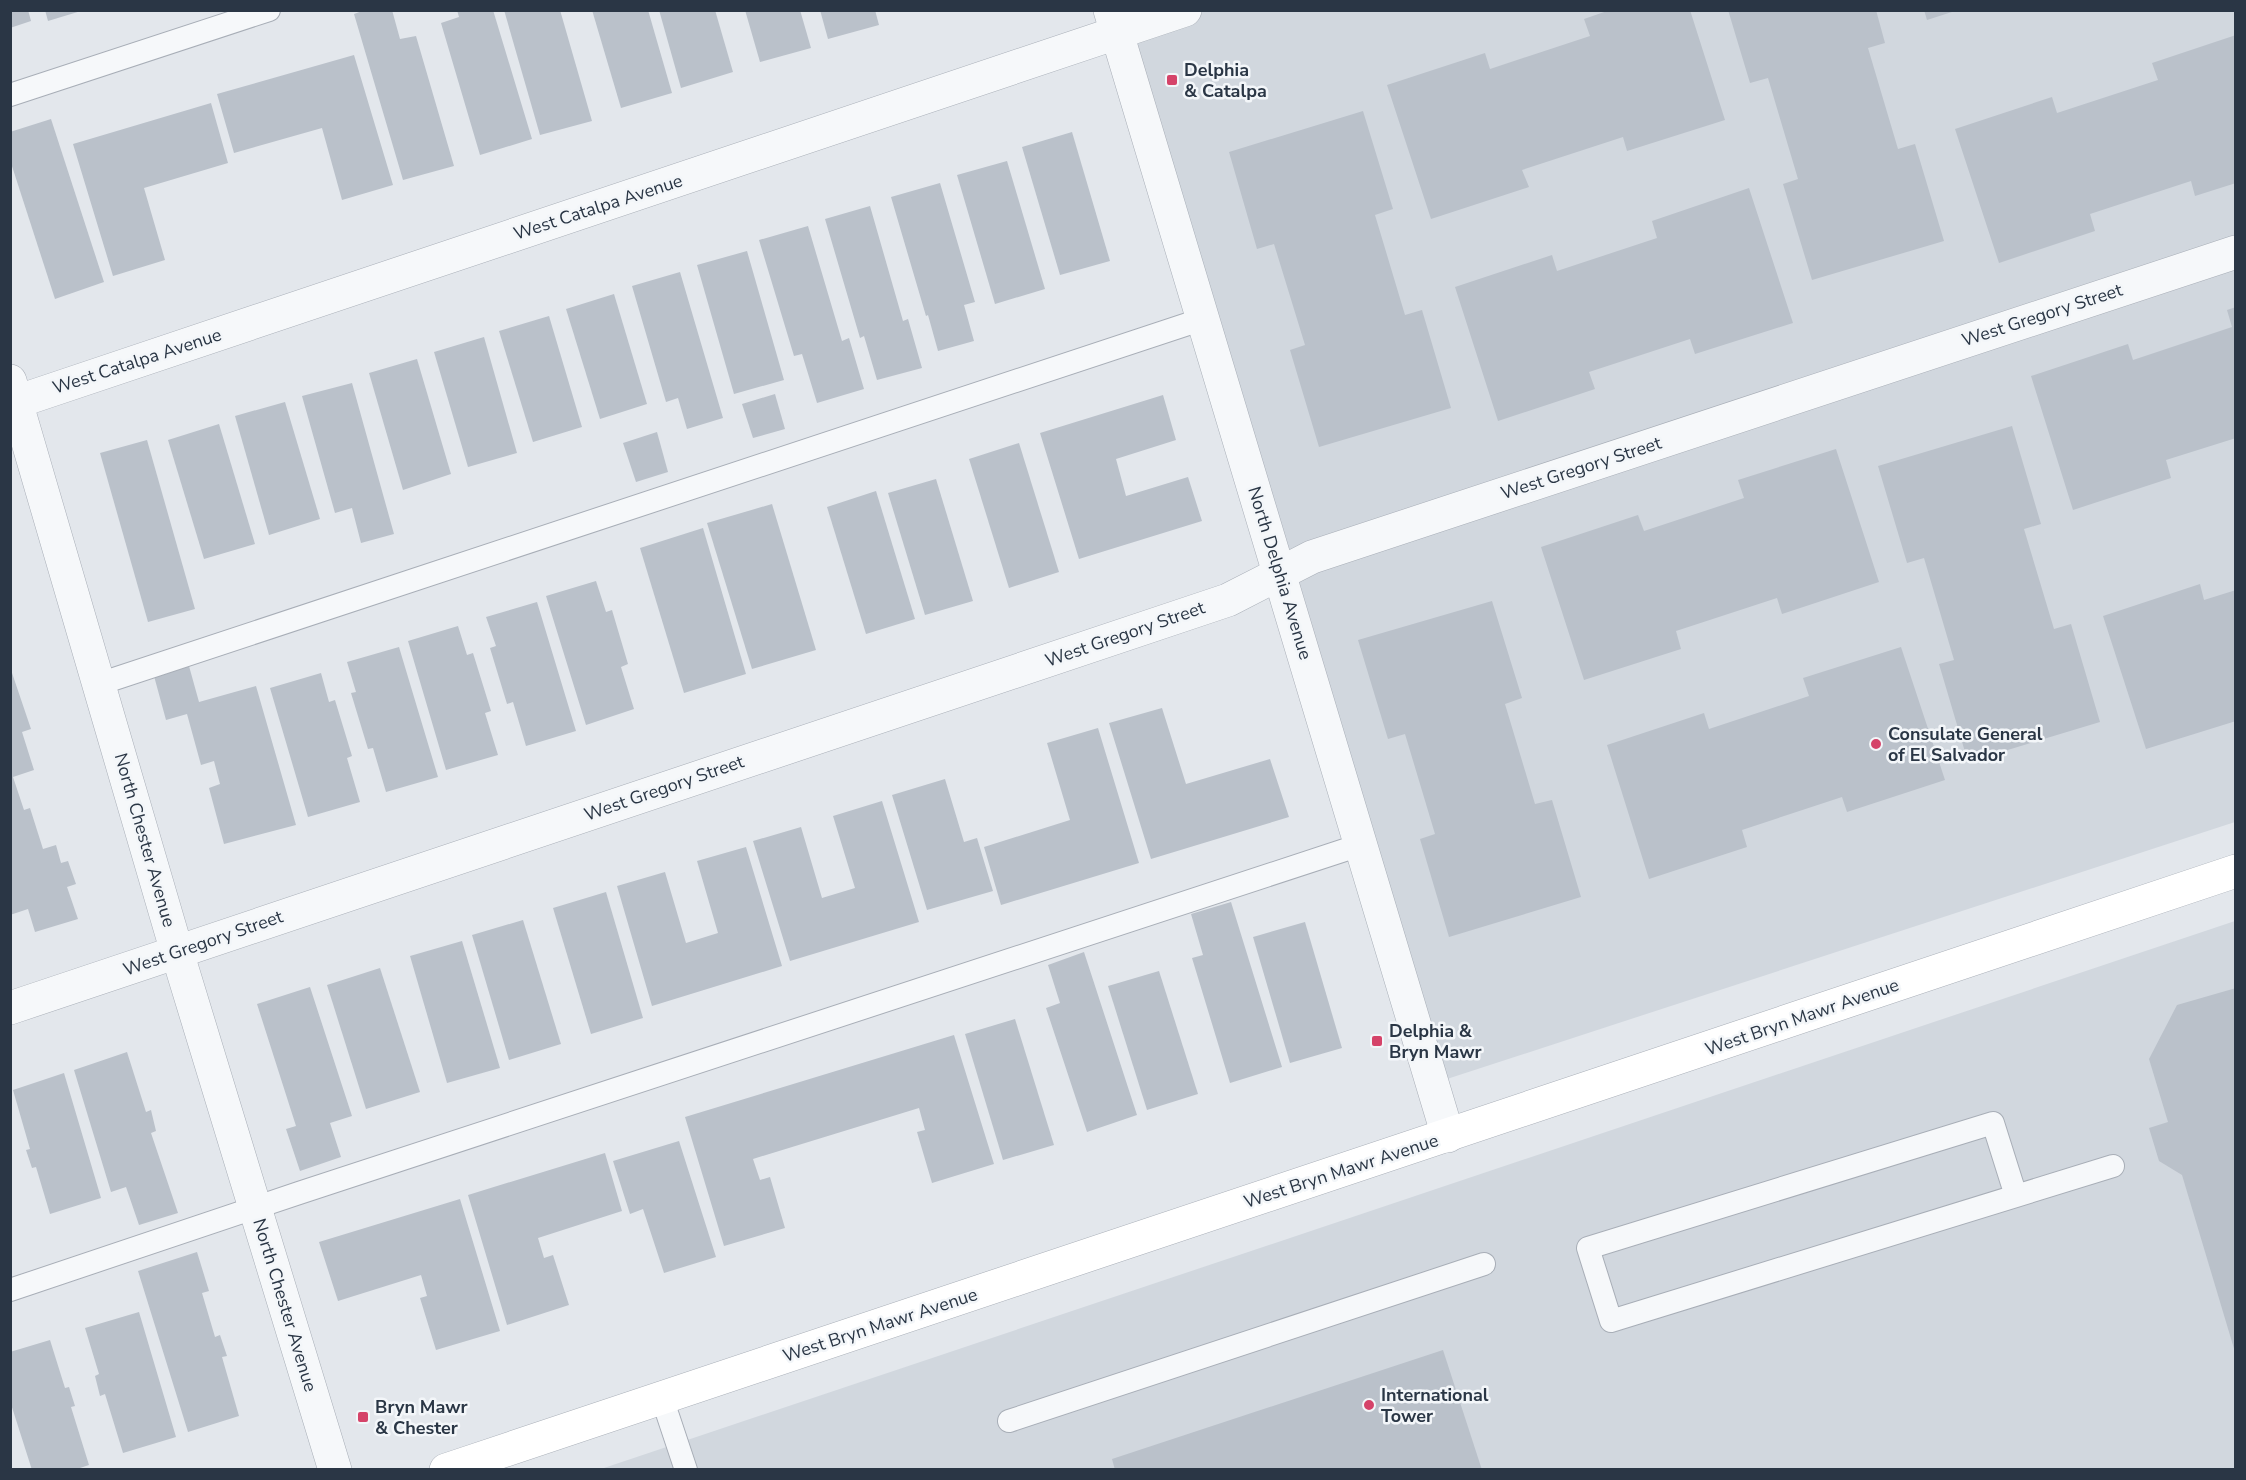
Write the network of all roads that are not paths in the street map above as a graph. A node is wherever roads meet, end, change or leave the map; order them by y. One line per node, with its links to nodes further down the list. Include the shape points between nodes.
1 (269, 10): 4 (lane)
2 (1185, 10): 3 (street, West Catalpa Avenue)
3 (1114, 22): 6 (street, North Delphia Avenue); 7 (street, West Catalpa Avenue)
4 (10, 95)
5 (2235, 252): 8 (street, West Gregory Street, via 1311,557)
6 (1203, 319): 8 (street, North Delphia Avenue); 9 (lane)
7 (13, 395): 9 (street, North Chester Avenue)
8 (1280, 573): 10 (street, North Delphia Avenue); 12 (street, West Gregory Street, via 1228,600)
9 (99, 684): 12 (street, North Chester Avenue)
10 (1360, 844): 14 (street, North Delphia Avenue); 17 (lane)
11 (2235, 872): 14 (street, West Bryn Mawr Avenue)
12 (177, 952): 13 (street, West Gregory Street); 17 (street, North Chester Avenue)
13 (10, 1008)
14 (1448, 1136): 20 (street, West Bryn Mawr Avenue)
15 (2113, 1166): 16 (lane)
16 (2016, 1196): 16 (lane, via 1611,1321 1588,1248 1993,1122)
17 (255, 1207): 19 (lane); 22 (street, North Chester Avenue)
18 (1484, 1263): 21 (lane)
19 (10, 1290)
20 (662, 1398): 23 (street, West Bryn Mawr Avenue); 24 (lane)
21 (1009, 1421)
22 (335, 1470)
23 (446, 1470)
24 (686, 1470)

